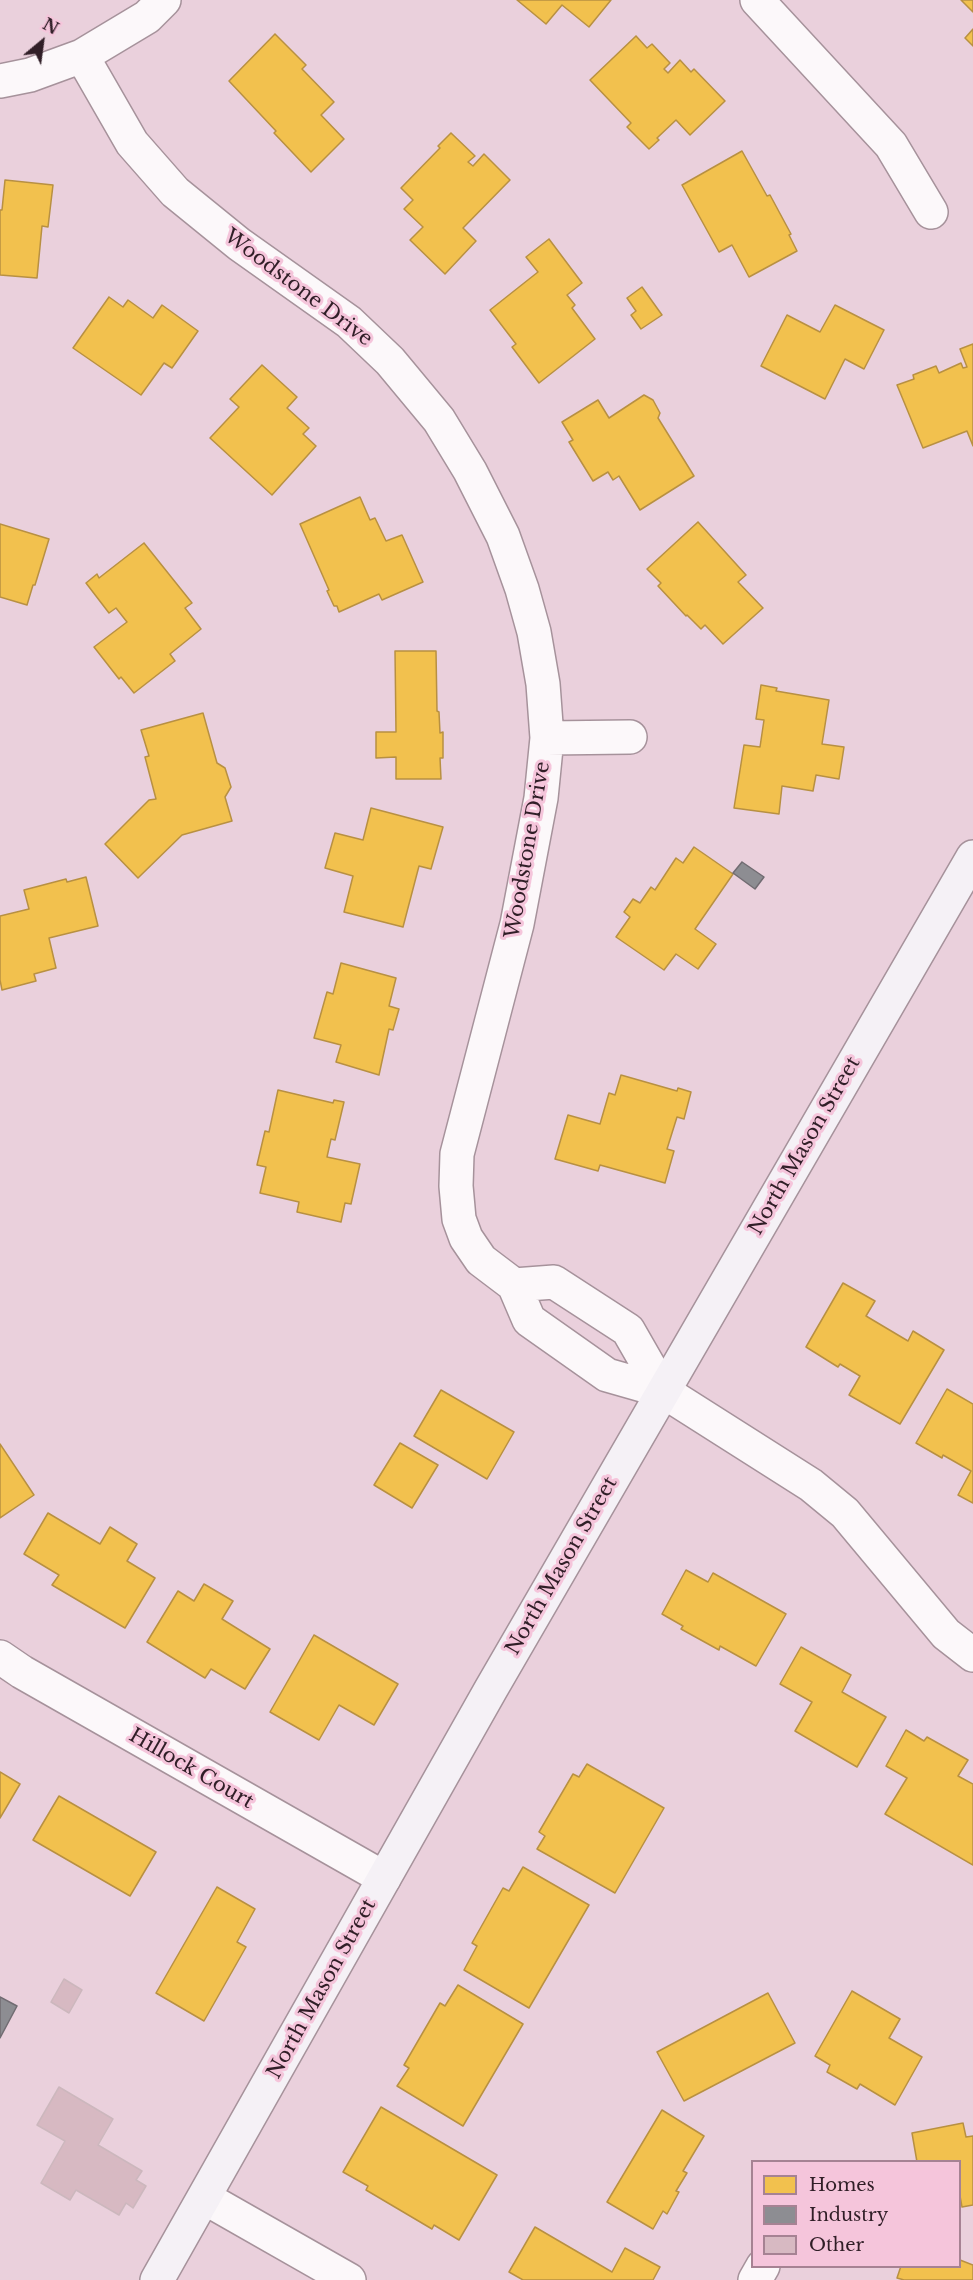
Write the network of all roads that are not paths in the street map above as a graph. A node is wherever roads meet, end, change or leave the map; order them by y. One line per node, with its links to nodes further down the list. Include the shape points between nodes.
1 (164, 0): 3 (street, via 147,17)
2 (757, 0): 5 (street, via 891,145)
3 (82, 56): 4 (street, via 30,75); 7 (street, Woodstone Drive, via 132,143 175,192 238,244 348,322 390,361 439,420 503,537 522,589 543,684)
4 (0, 81)
5 (931, 212)
6 (630, 737): 7 (street)
7 (547, 738): 9 (street, Woodstone Drive, via 542,798 517,924 457,1154 459,1219 466,1238 481,1260)
8 (973, 857): 10 (street, North Mason Street)
9 (514, 1285): 10 (street, Woodstone Drive, via 529,1320 607,1376); 10 (street, via 554,1282 628,1330)
10 (663, 1391): 11 (street, via 811,1485 845,1513 946,1635); 13 (street, North Mason Street)
11 (973, 1655)
12 (0, 1658): 13 (street, Hillock Court)
13 (384, 1878): 14 (street, North Mason Street)
14 (205, 2198): 15 (street, North Mason Street); 16 (street)
15 (157, 2280)
16 (349, 2280)

